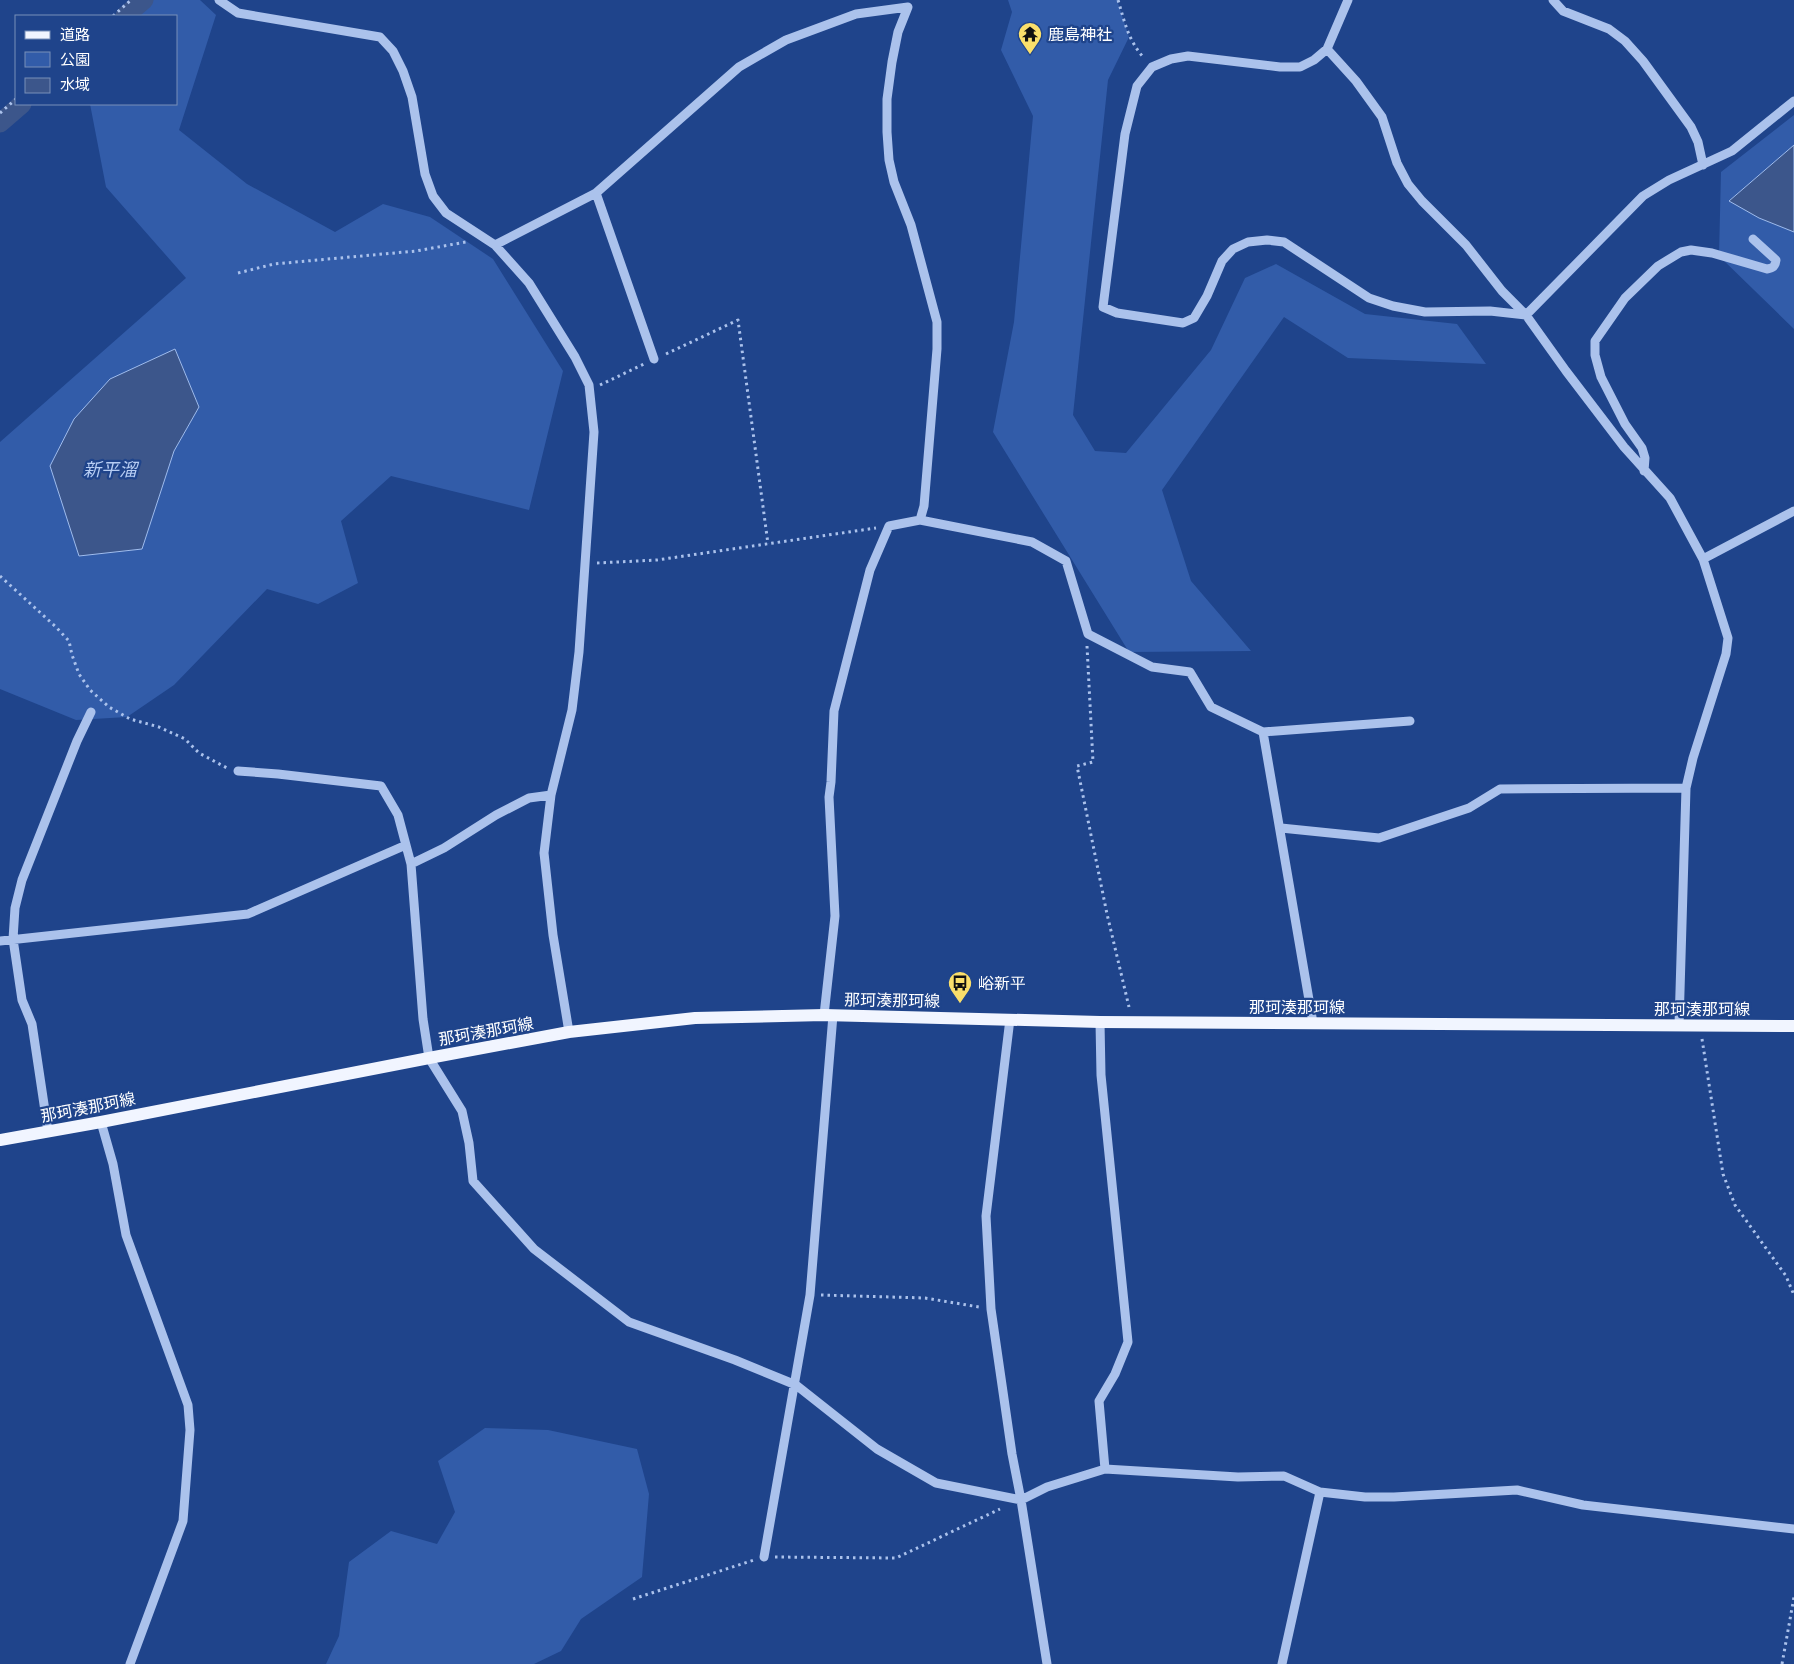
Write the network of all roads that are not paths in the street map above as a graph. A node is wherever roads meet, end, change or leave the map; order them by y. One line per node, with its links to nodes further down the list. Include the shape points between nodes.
1 (219, 0): 9 (street, via 238,13 380,37 393,51 412,97 425,174 433,196 446,213)
2 (1348, 0): 4 (street)
3 (1553, 0): 6 (street, via 1563,10 1609,29 1625,41 1691,127)
4 (1326, 49): 10 (street, via 1356,81 1382,117 1397,163 1408,184 1466,244 1502,291); 10 (street, via 1300,67 1188,56 1152,67 1137,86 1125,134 1103,307 1117,313 1183,323 1194,318 1222,261 1233,249 1248,242 1267,240 1284,242 1369,298 1393,306 1425,312 1490,310)
5 (1794, 101): 6 (street, via 1732,151)
6 (1703, 165): 10 (street, via 1643,196)
7 (596, 193): 9 (street); 11 (street); 14 (street, via 739,67 760,54 786,40 856,14 908,7 898,32 892,62 886,132 894,182 911,225 938,322 924,506)
8 (1752, 239): 12 (street, via 1776,260 1773,268 1712,253 1681,252 1658,266 1625,298 1595,340 1600,377 1642,448)
9 (496, 245): 21 (street, via 529,283 575,357 589,385 594,432 579,652 572,710)
10 (1526, 315): 12 (street)
11 (654, 360)
12 (1644, 471): 15 (street, via 1670,498)
13 (1794, 511): 15 (street)
14 (920, 520): 18 (street, via 1032,542 1066,561 1088,634 1152,667 1190,672 1211,706); 27 (street, via 889,526 870,570 834,711 829,797 835,916)
15 (1703, 559): 20 (street, via 1728,638)
16 (91, 712): 25 (street, via 22,880 15,908)
17 (1410, 721): 18 (street)
18 (1264, 732): 22 (street)
19 (238, 771): 23 (street, via 381,786 398,815)
20 (1686, 788): 22 (street, via 1500,788 1469,808 1378,838); 31 (street)
21 (551, 795): 24 (street, via 529,798); 33 (street, via 544,853)
22 (1281, 828): 30 (street)
23 (406, 846): 24 (street); 25 (street, via 248,914)
24 (410, 864): 34 (street)
25 (13, 939): 26 (street); 36 (street, via 22,1000 32,1024)
26 (0, 941)
27 (828, 1015): 28 (main road, 那珂湊那珂線); 33 (main road, 那珂湊那珂線, via 695,1018); 38 (street, via 810,1295)
28 (1010, 1019): 29 (main road, 那珂湊那珂線); 41 (street, via 986,1216 991,1310)
29 (1100, 1022): 30 (main road, 那珂湊那珂線); 39 (street, via 1102,1084 1128,1342 1099,1401)
30 (1313, 1023): 31 (main road, 那珂湊那珂線)
31 (1680, 1025): 32 (main road, 那珂湊那珂線)
32 (1794, 1026)
33 (569, 1032): 34 (main road, 那珂湊那珂線)
34 (429, 1058): 35 (main road, 那珂湊那珂線); 38 (street, via 462,1111 473,1181 534,1249 630,1322)
35 (101, 1122): 36 (main road, 那珂湊那珂線); 44 (street, via 113,1164 126,1235 188,1405 190,1430 183,1521)
36 (48, 1131): 37 (main road, 那珂湊那珂線)
37 (0, 1140)
38 (796, 1385): 41 (street, via 877,1449 936,1483); 43 (street)
39 (1104, 1468): 40 (street, via 1238,1477 1284,1476); 41 (street, via 1046,1487)
40 (1320, 1492): 42 (street, via 1394,1497 1517,1490 1583,1505); 46 (street)
41 (1021, 1500): 45 (street)
42 (1794, 1529)
43 (764, 1557)
44 (130, 1664)
45 (1047, 1664)
46 (1282, 1664)

